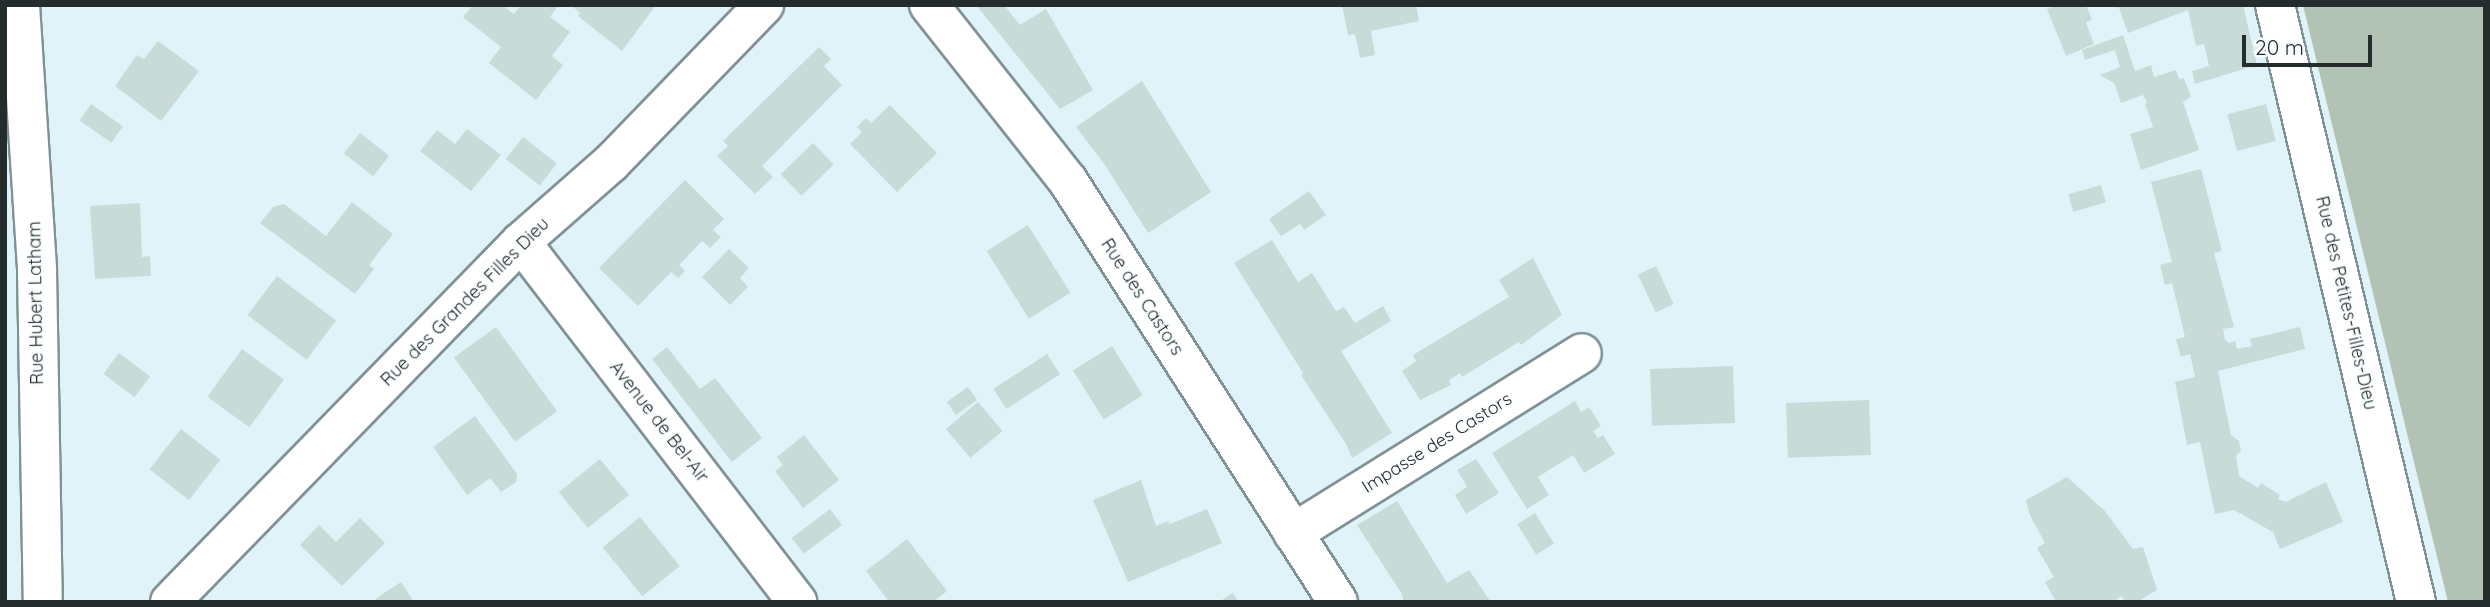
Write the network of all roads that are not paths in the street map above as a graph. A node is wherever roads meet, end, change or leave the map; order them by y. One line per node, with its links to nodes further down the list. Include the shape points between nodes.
1 (20, 5): 8 (street, Rue Hubert Latham, via 37,270)
2 (764, 5): 5 (street, Rue des Grandes Filles Dieu, via 611,163)
3 (929, 5): 7 (street, Rue des Castors, via 1068,181)
4 (2275, 5): 12 (street, Rue des Petites-Filles-Dieu)
5 (520, 242): 9 (street, Rue des Grandes Filles Dieu); 10 (street, Avenue de Bel-Air)
6 (1582, 354): 7 (street, Impasse des Castors)
7 (1293, 533): 11 (street, Rue des Castors)
8 (43, 602)
9 (170, 602)
10 (797, 602)
11 (1338, 602)
12 (2416, 602)

